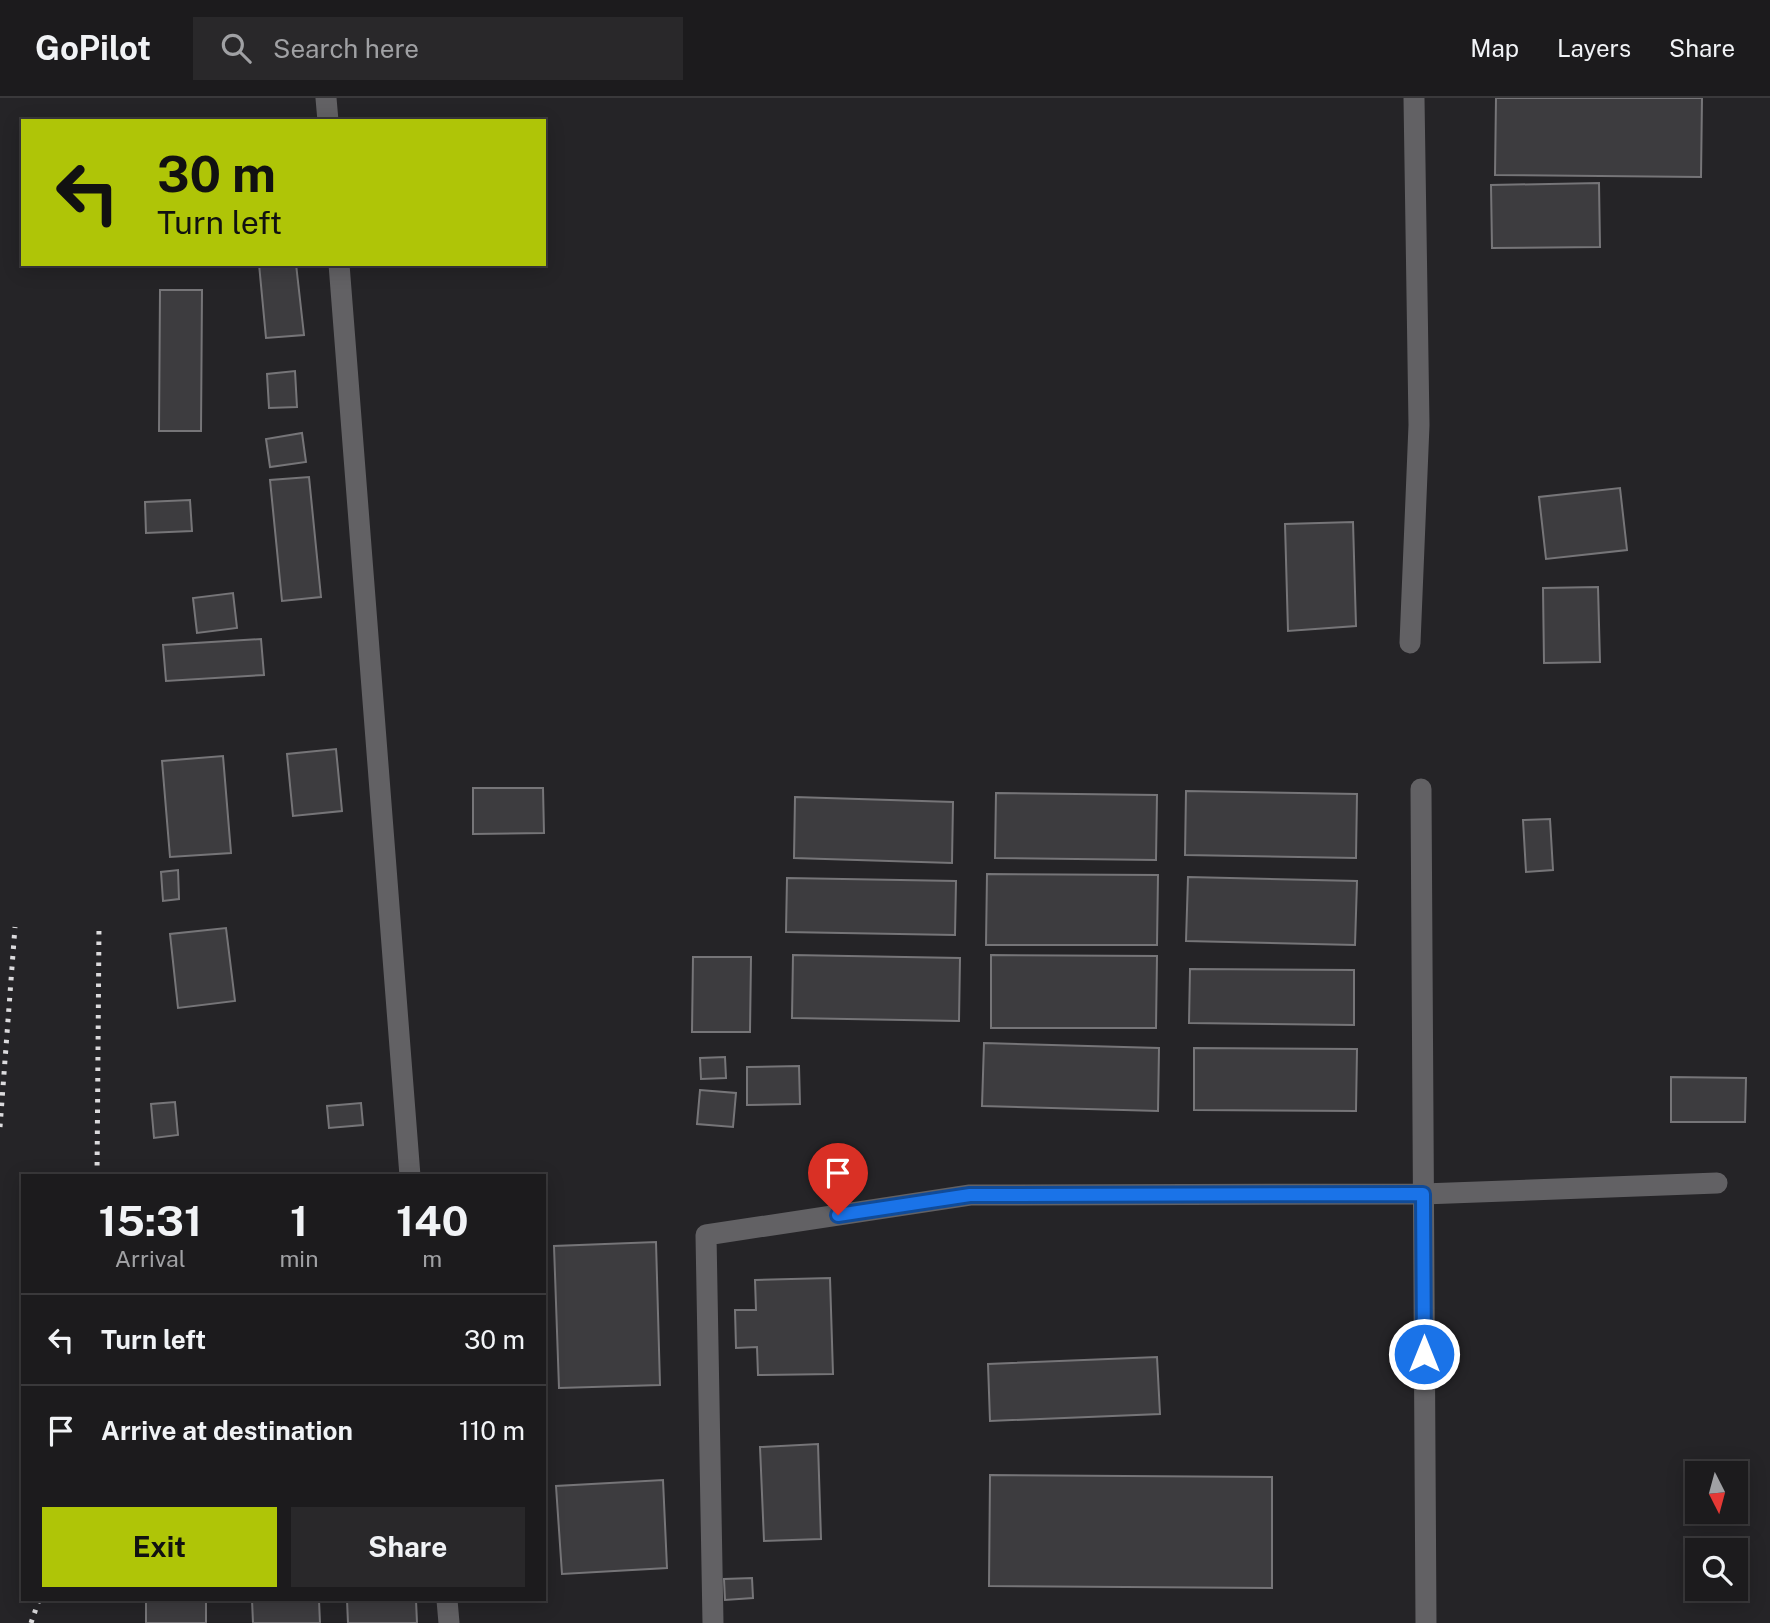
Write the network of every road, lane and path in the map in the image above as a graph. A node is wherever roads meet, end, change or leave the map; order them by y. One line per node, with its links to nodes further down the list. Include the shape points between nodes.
1 (326, 98): 3 (street)
2 (1414, 98): 5 (street, via 1419,425)
3 (328, 119)
4 (339, 266): 7 (street)
5 (1410, 643)
6 (1421, 789): 9 (street)
7 (410, 1174)
8 (1717, 1183): 9 (street)
9 (1423, 1194): 12 (street, via 970,1195 706,1235); 13 (street)
10 (447, 1601): 11 (street)
11 (449, 1623)
12 (713, 1623)
13 (1426, 1623)

